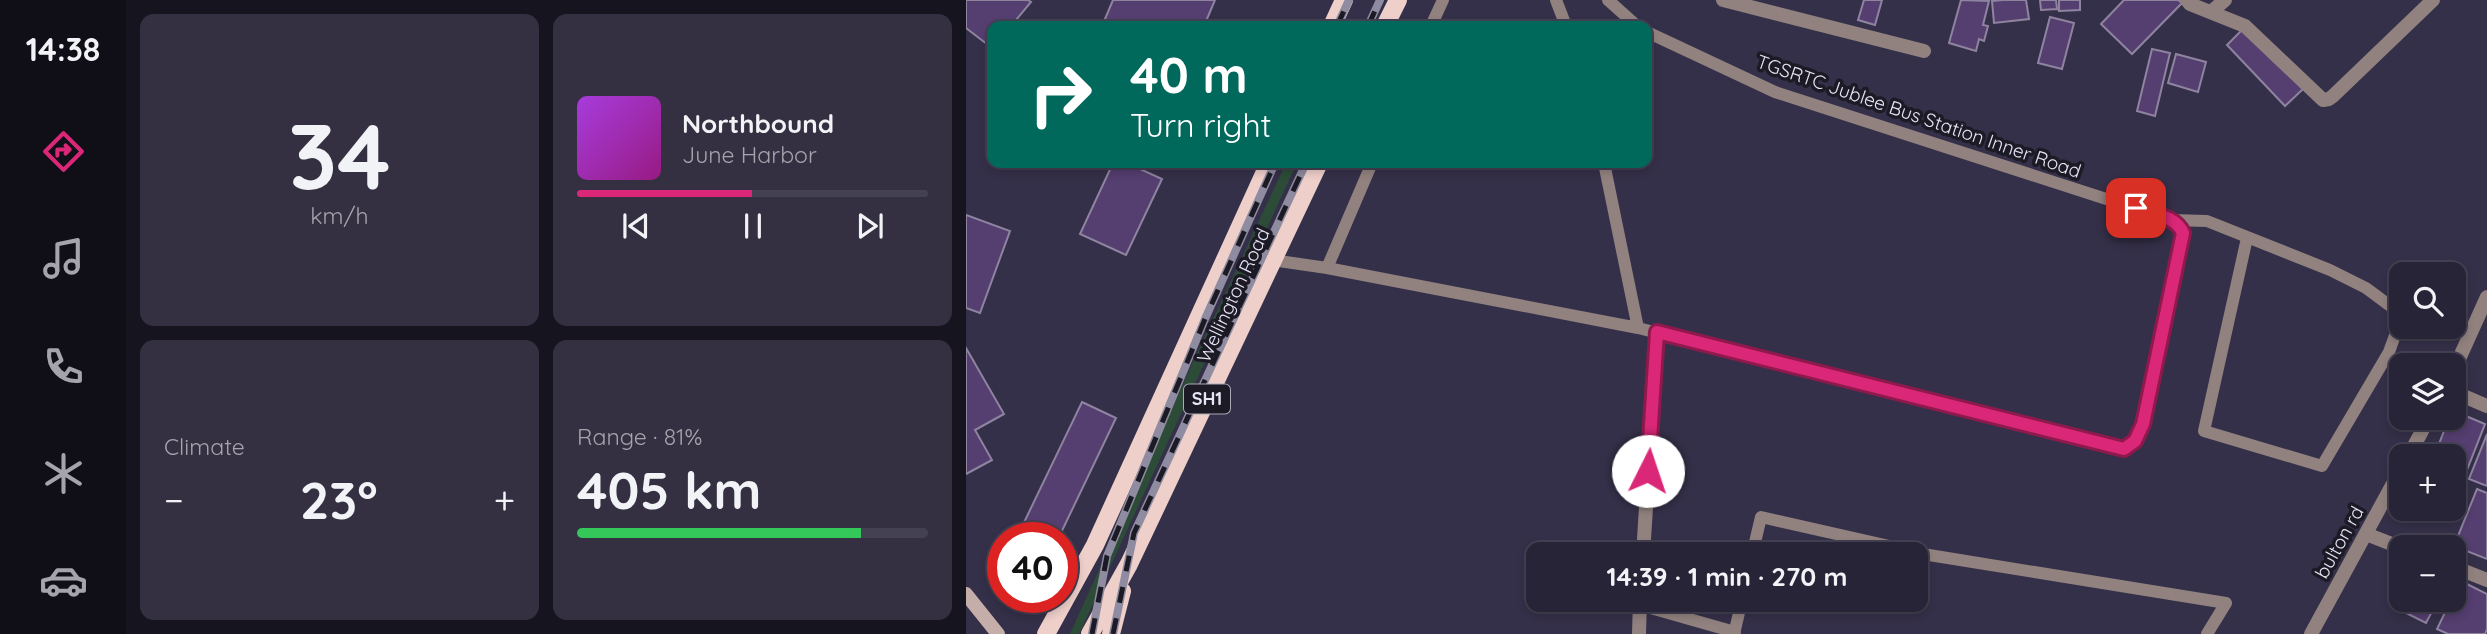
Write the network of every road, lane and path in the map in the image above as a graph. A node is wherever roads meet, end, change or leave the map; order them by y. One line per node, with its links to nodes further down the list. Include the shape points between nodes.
1 (1344, 0): 11 (main road)
2 (1398, 0): 12 (main road)
3 (1443, 0): 13 (lane)
4 (1556, 0): 14 (lane)
5 (1608, 0): 15 (lane)
6 (1723, 0): 17 (street)
7 (2187, 0): 10 (street)
8 (2225, 0): 10 (street)
9 (2434, 0): 10 (street, via 2323,100 2245,26)
10 (2211, 12)
11 (1334, 21)
12 (1388, 21)
13 (1433, 21)
14 (1564, 21)
15 (1631, 21)
16 (1652, 34): 22 (lane, TGSRTC Jublee Bus Station Inner Road, via 1774,92)
17 (1924, 51)
18 (1267, 168): 48 (main road, SH1, via 1095,545)
19 (1318, 168): 24 (main road, Wellington Road / SH1)
20 (1370, 168): 25 (lane)
21 (1605, 168): 27 (lane)
22 (2171, 219): 23 (lane, TGSRTC Jublee Bus Station Inner Road, via 2207,221); 28 (lane, via 2183,233 2143,424 2135,441 2124,449)
23 (2247, 238): 23 (lane, TGSRTC Jublee Bus Station Inner Road, via 2330,270 2397,311 2398,327 2389,352 2322,466 2204,431)
24 (1272, 260): 25 (lane); 39 (main road, Wellington Road / SH1)
25 (1327, 268): 27 (lane)
26 (2487, 297): 29 (street)
27 (1639, 328): 28 (lane)
28 (1657, 332): 34 (street)
29 (2462, 353)
30 (2466, 397): 31 (street)
31 (2487, 406)
32 (2389, 491): 33 (street, bulton rd)
33 (2366, 534): 37 (street); 53 (street, bulton rd)
34 (1644, 542)
35 (1755, 542): 36 (lane, via 1761,517)
36 (1872, 542)
37 (2389, 543)
38 (1928, 555): 52 (lane, via 2226,603)
39 (1129, 564): 49 (main road, Wellington Road / SH1); 50 (main road)
40 (2466, 572): 41 (street)
41 (2487, 580)
42 (966, 594): 47 (main road)
43 (1640, 612): 51 (street)
44 (1668, 612): 46 (lane)
45 (1739, 612): 46 (lane)
46 (1735, 633)
47 (998, 634)
48 (1046, 634)
49 (1090, 634)
50 (1111, 634)
51 (1639, 634)
52 (2207, 634)
53 (2311, 634)

